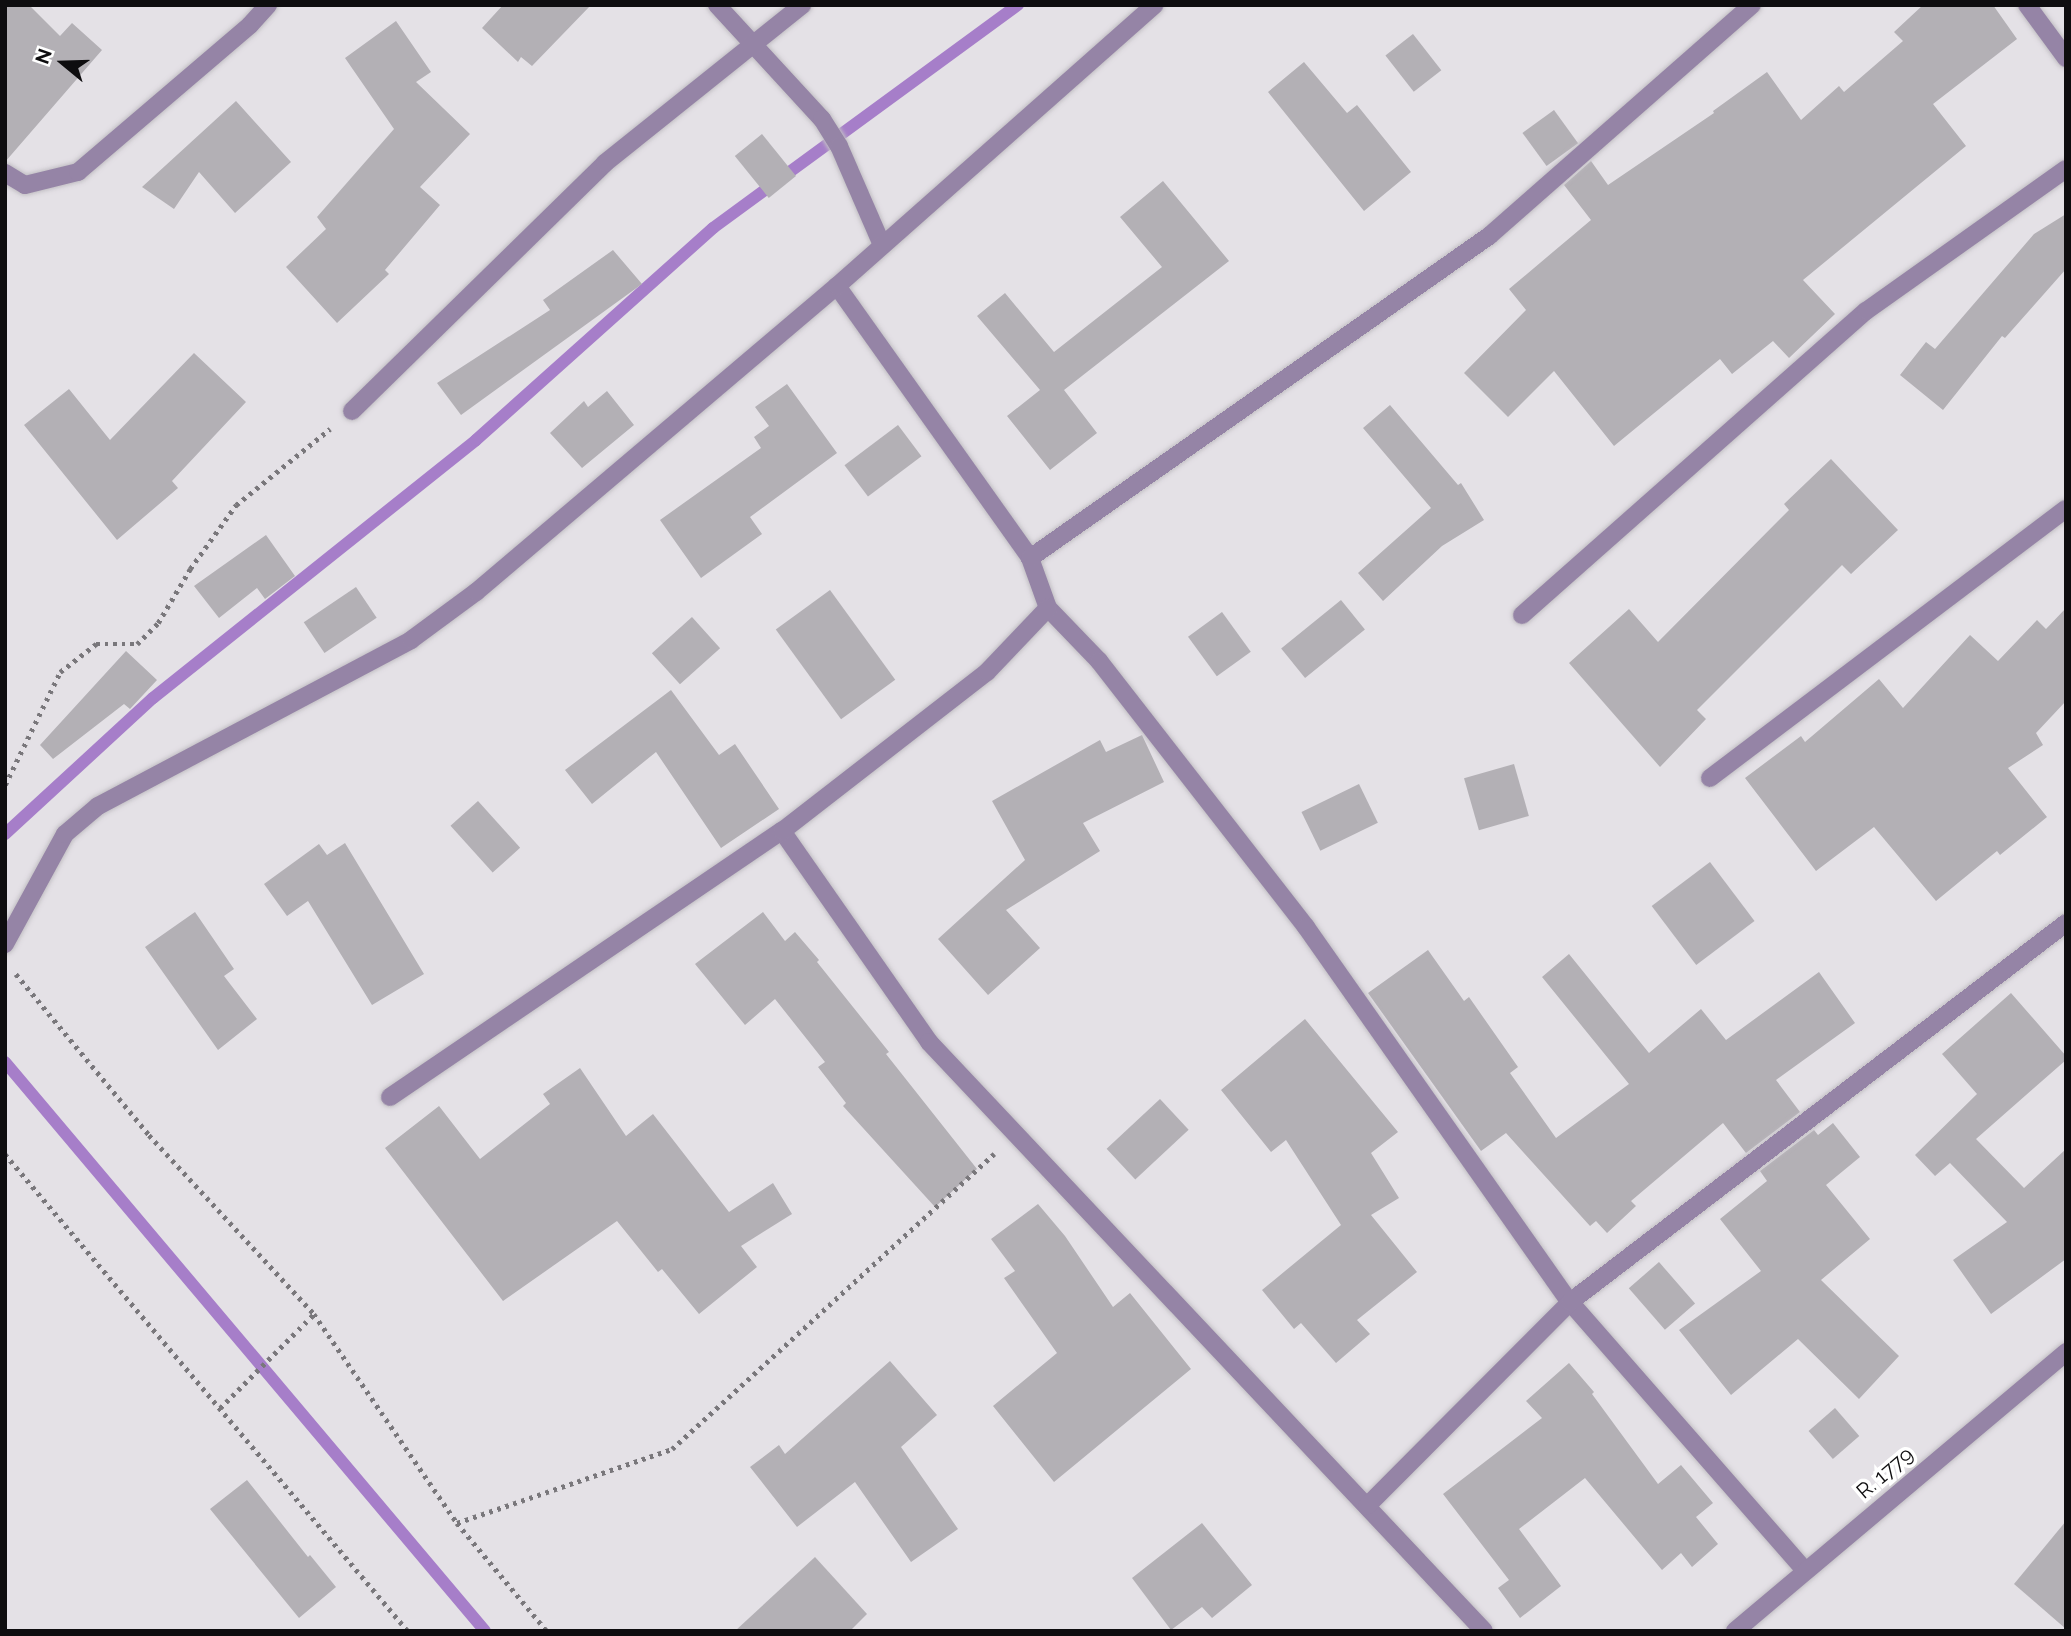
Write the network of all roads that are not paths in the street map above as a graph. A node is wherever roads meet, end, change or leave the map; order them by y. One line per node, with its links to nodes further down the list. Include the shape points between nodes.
1 (268, 5): 10 (street, via 78,173 24,185)
2 (718, 5): 7 (street)
3 (802, 5): 7 (street)
4 (1155, 5): 11 (street)
5 (1752, 5): 15 (street, via 1489,236)
6 (2027, 5): 8 (street)
7 (754, 43): 11 (street, via 822,119 839,146); 13 (street, via 606,163)
8 (2066, 58)
9 (2066, 169): 17 (street, via 1866,311)
10 (5, 173)
11 (882, 245): 12 (street)
12 (837, 286): 15 (street); 21 (street, via 476,592 411,640 98,806 65,834)
13 (352, 411)
14 (2066, 509): 18 (street)
15 (1030, 558): 16 (street)
16 (1048, 608): 19 (street, via 987,672); 23 (street, via 1099,661 1306,927)
17 (1522, 615)
18 (1710, 778)
19 (782, 831): 22 (street); 25 (street, via 929,1042)
20 (2066, 923): 23 (street)
21 (5, 944)
22 (390, 1097)
23 (1570, 1302): 25 (street); 26 (street)
24 (2066, 1352): 26 (street, R. 1779)
25 (1367, 1506): 27 (street)
26 (1805, 1570): 28 (street, R. 1779)
27 (1485, 1631)
28 (1735, 1631)

